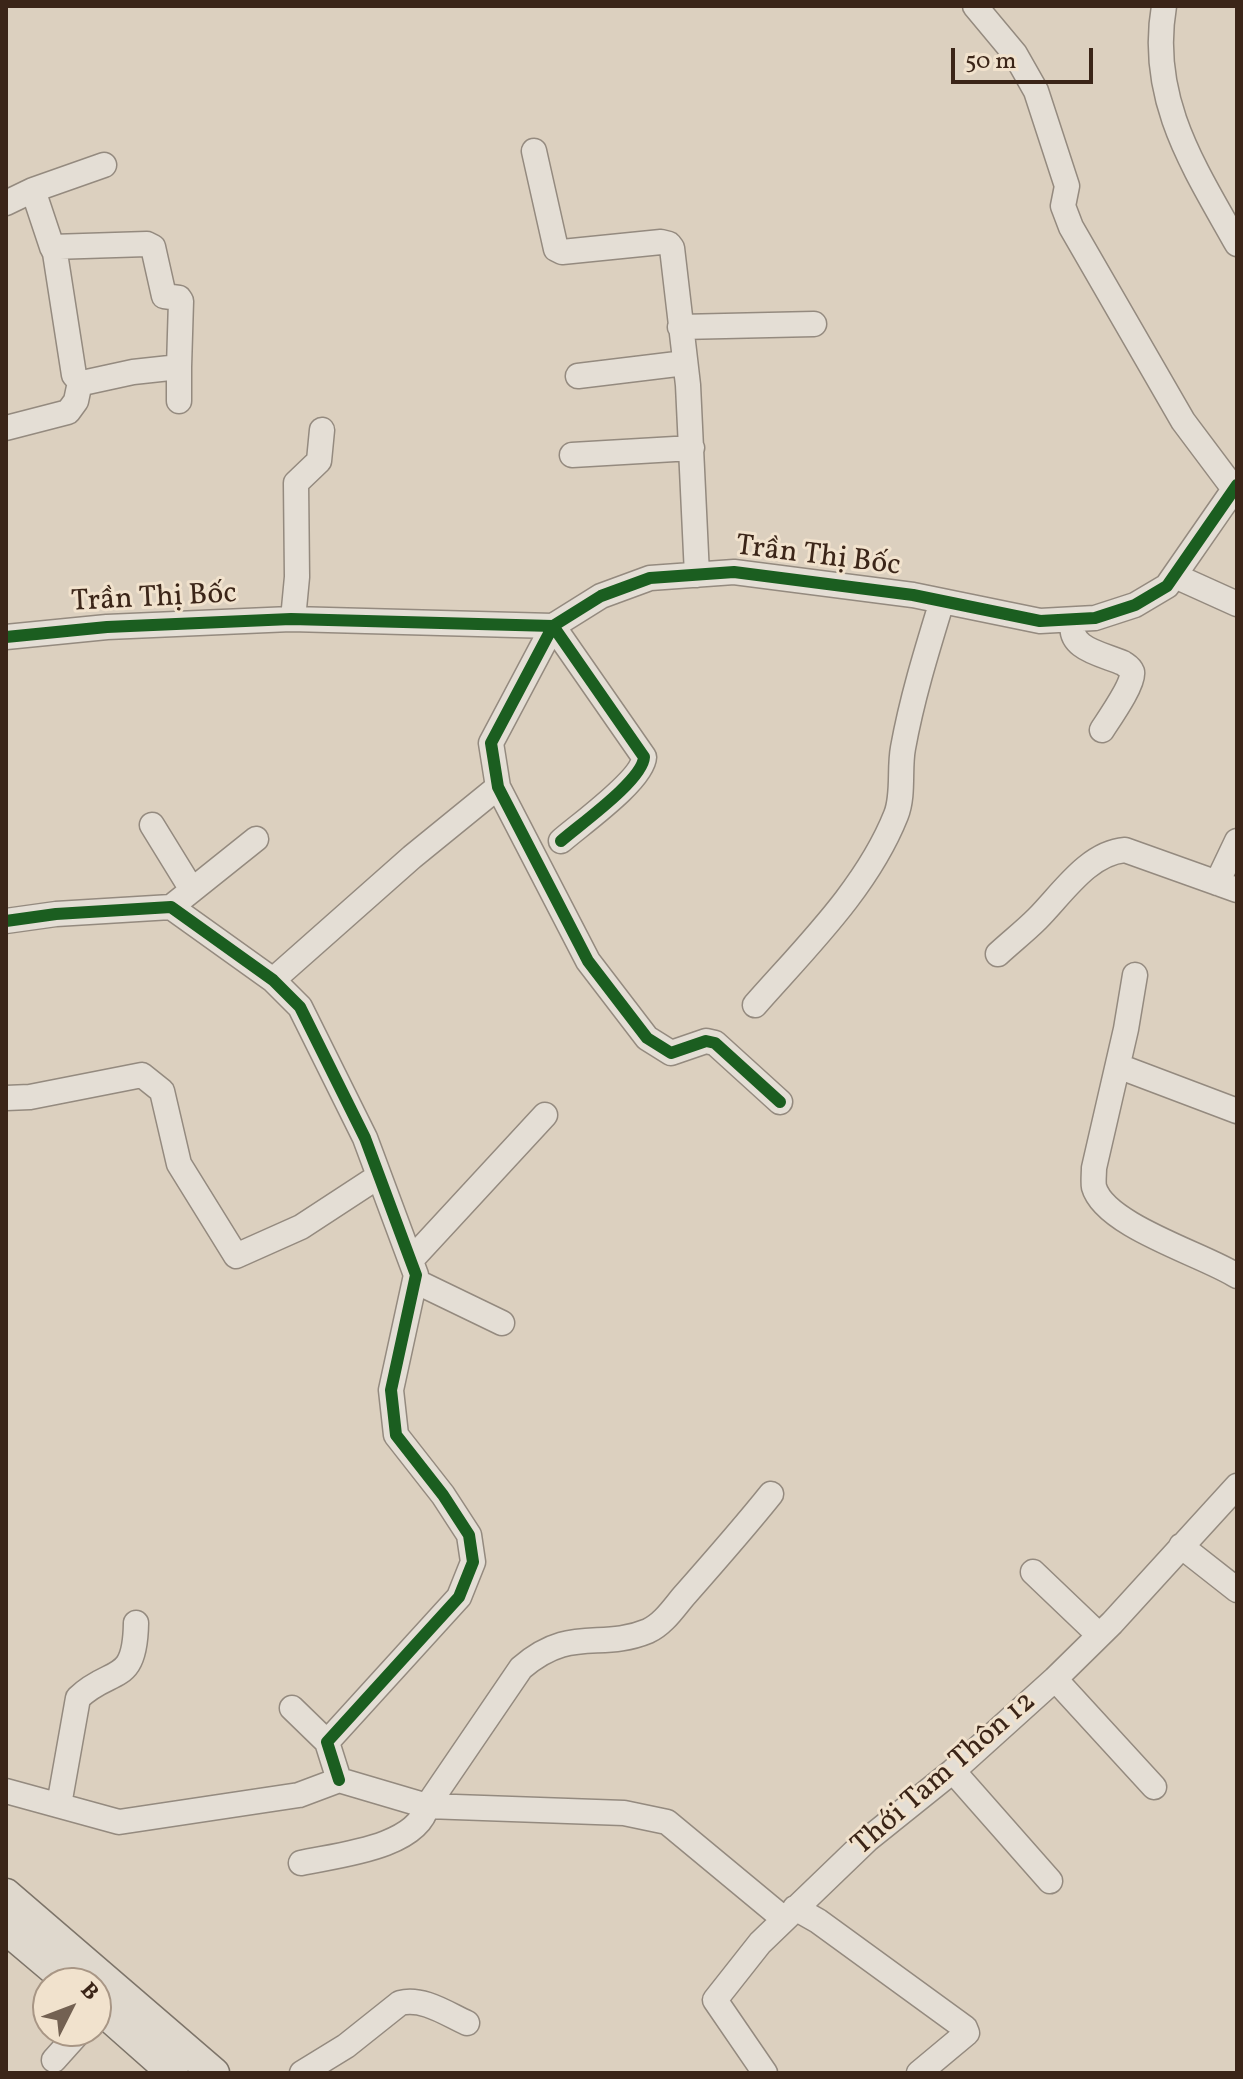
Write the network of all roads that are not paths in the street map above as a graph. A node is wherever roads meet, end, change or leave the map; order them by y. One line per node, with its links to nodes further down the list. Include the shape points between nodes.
1 (975, 6): 20 (street, via 1015,54 1036,91 1067,186 1063,206 1071,227 1183,421)
2 (1164, 6): 7 (street, via 1161,52 1167,104 1189,159)
3 (534, 151): 10 (street, via 556,249 669,244)
4 (104, 165): 5 (street)
5 (33, 190): 6 (street); 8 (street)
6 (6, 203)
7 (1237, 244)
8 (52, 247): 12 (street, via 153,247 164,296 181,301); 14 (street, via 74,375)
9 (814, 324): 10 (street)
10 (680, 327): 11 (street)
11 (685, 363): 13 (street); 18 (street)
12 (179, 367): 14 (street); 15 (street)
13 (578, 376)
14 (80, 382): 16 (street, via 68,412)
15 (179, 401)
16 (6, 428)
17 (322, 430): 25 (street, via 319,461 296,483)
18 (692, 448): 19 (street); 21 (street)
19 (572, 455)
20 (1236, 487): 22 (street, Trần Thị Bốc)
21 (697, 575): 23 (street, Trần Thị Bốc, via 734,572); 27 (street, Trần Thị Bốc, via 650,578 601,596)
22 (1175, 576): 24 (street); 26 (street, Trần Thị Bốc, via 1135,605)
23 (942, 601): 26 (street, Trần Thị Bốc, via 1040,621); 42 (street, via 912,702 898,812 870,864 831,918)
24 (1237, 604)
25 (293, 619): 27 (street, Trần Thị Bốc); 28 (street, Trần Thị Bốc)
26 (1074, 620): 29 (street, via 1075,641 1123,663 1132,675)
27 (553, 626): 30 (street, via 491,743); 33 (street, via 644,757 629,782)
28 (6, 637)
29 (1102, 730)
30 (498, 787): 41 (street); 45 (street, via 588,961 647,1038 671,1053 715,1043)
31 (152, 825): 36 (street)
32 (256, 839): 36 (street)
33 (561, 841)
34 (1237, 841): 35 (street)
35 (1227, 887): 39 (street, via 1125,850 1115,851 1089,866)
36 (192, 890): 37 (street)
37 (171, 907): 38 (street); 41 (street)
38 (6, 921)
39 (998, 954)
40 (1135, 975): 43 (street)
41 (273, 980): 48 (street, via 300,1007)
42 (755, 1005)
43 (1118, 1066): 46 (street); 50 (street, via 1094,1188 1116,1214 1171,1247)
44 (6, 1098): 48 (street, via 142,1075 162,1091 179,1164 236,1256 301,1227)
45 (780, 1102)
46 (1237, 1111)
47 (545, 1115): 49 (street)
48 (379, 1176): 49 (street)
49 (413, 1270): 51 (street); 61 (street, via 391,1390 396,1435 469,1535 473,1562 459,1597)
50 (1237, 1276)
51 (502, 1323)
52 (1237, 1486): 54 (street, Thới Tam Thôn 12)
53 (771, 1494): 67 (street, via 653,1629 563,1643 521,1668)
54 (1181, 1546): 56 (street); 58 (street, Thới Tam Thôn 12)
55 (1033, 1572): 58 (street)
56 (1237, 1590)
57 (136, 1623): 66 (street, via 134,1654 124,1669 78,1698)
58 (1099, 1635): 59 (street, Thới Tam Thôn 12)
59 (1055, 1679): 62 (street, Thới Tam Thôn 12); 64 (street)
60 (292, 1708): 61 (street)
61 (327, 1742): 63 (street)
62 (953, 1771): 69 (street); 71 (street, Thới Tam Thôn 12, via 867,1840)
63 (339, 1780): 66 (street, via 299,1795 119,1822); 67 (street)
64 (1154, 1787)
65 (6, 1791): 66 (street)
66 (59, 1805)
67 (427, 1806): 68 (street, via 421,1822 389,1842); 71 (street, via 624,1813 667,1822)
68 (301, 1863)
69 (1050, 1881)
70 (6, 1894): 79 (main road)
71 (790, 1914): 81 (street, Thới Tam Thôn 12, via 715,2000); 82 (street, via 818,1921 965,2028 967,2033)
72 (6, 1929): 73 (main road)
73 (51, 1967)
74 (112, 2022): 78 (main road)
75 (467, 2023): 80 (street, via 427,2005 400,2003)
76 (66, 2047): 77 (street)
77 (54, 2060)
78 (173, 2073)
79 (214, 2073)
80 (302, 2073)
81 (765, 2073)
82 (919, 2073)

